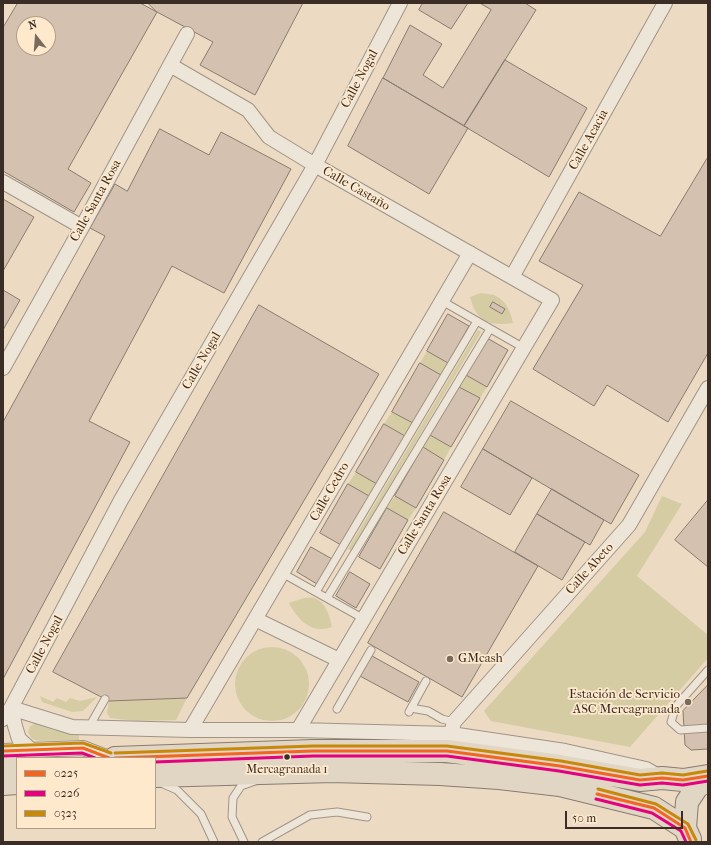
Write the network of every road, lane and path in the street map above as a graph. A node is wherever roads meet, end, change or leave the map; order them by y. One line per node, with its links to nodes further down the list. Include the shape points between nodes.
1 (400, 3): 5 (street, Calle Nogal)
2 (665, 3): 9 (street, Calle Acacia)
3 (187, 34): 4 (street, Calle Santa Rosa)
4 (170, 65): 5 (street, Calle Castaño, via 248,110 269,137); 7 (street, Calle Santa Rosa)
5 (315, 165): 8 (street, Calle Castaño); 28 (street, Calle Nogal, via 121,500)
6 (3, 182): 7 (street)
7 (82, 227): 15 (street, Calle Santa Rosa)
8 (470, 253): 9 (street, Calle Castaño); 11 (street, Calle Cedro)
9 (512, 277): 10 (street, Calle Castaño)
10 (552, 300): 14 (street, Calle Santa Rosa)
11 (442, 301): 12 (lane); 17 (street, Calle Cedro)
12 (477, 321): 13 (lane); 18 (lane)
13 (490, 329): 14 (lane); 19 (lane)
14 (524, 348): 21 (street, Calle Santa Rosa)
15 (3, 368)
16 (708, 388): 30 (street, Calle Abeto, via 629,525)
17 (282, 573): 18 (lane); 20 (street, Calle Cedro)
18 (316, 592): 19 (lane)
19 (327, 598): 21 (lane)
20 (255, 619): 23 (street); 32 (street, Calle Cedro)
21 (364, 619): 23 (street, Calle Santa Rosa)
22 (371, 650): 27 (lane)
23 (339, 660): 33 (street, Calle Santa Rosa)
24 (708, 670): 31 (lane, via 676,706 671,722 680,730)
25 (426, 681): 30 (lane, via 410,710 428,711)
26 (105, 699): 29 (lane)
27 (337, 709)
28 (7, 714): 29 (street); 35 (street, via 15,726)
29 (89, 727): 32 (street)
30 (452, 728): 33 (street); 43 (street, via 646,769)
31 (708, 728)
32 (190, 730): 33 (street)
33 (298, 730)
34 (3, 751): 35 (street)
35 (23, 756): 36 (street, via 83,748)
36 (106, 757)
37 (143, 757): 43 (highway, via 313,751 447,751 640,780)
38 (16, 758): 39 (highway)
39 (3, 763)
40 (277, 773): 41 (highway); 49 (highway, via 332,771 440,774 560,785 654,808); 51 (lane, via 241,786 233,798 232,817)
41 (156, 776)
42 (708, 776): 43 (highway, via 683,780)
43 (662, 778)
44 (156, 780): 50 (lane, via 176,790 201,814)
45 (708, 780): 49 (highway, via 697,787 687,802)
46 (16, 783): 47 (highway)
47 (3, 784)
48 (367, 816): 52 (lane, via 337,812 310,816)
49 (688, 835)
50 (214, 842)
51 (244, 842)
52 (262, 842)

